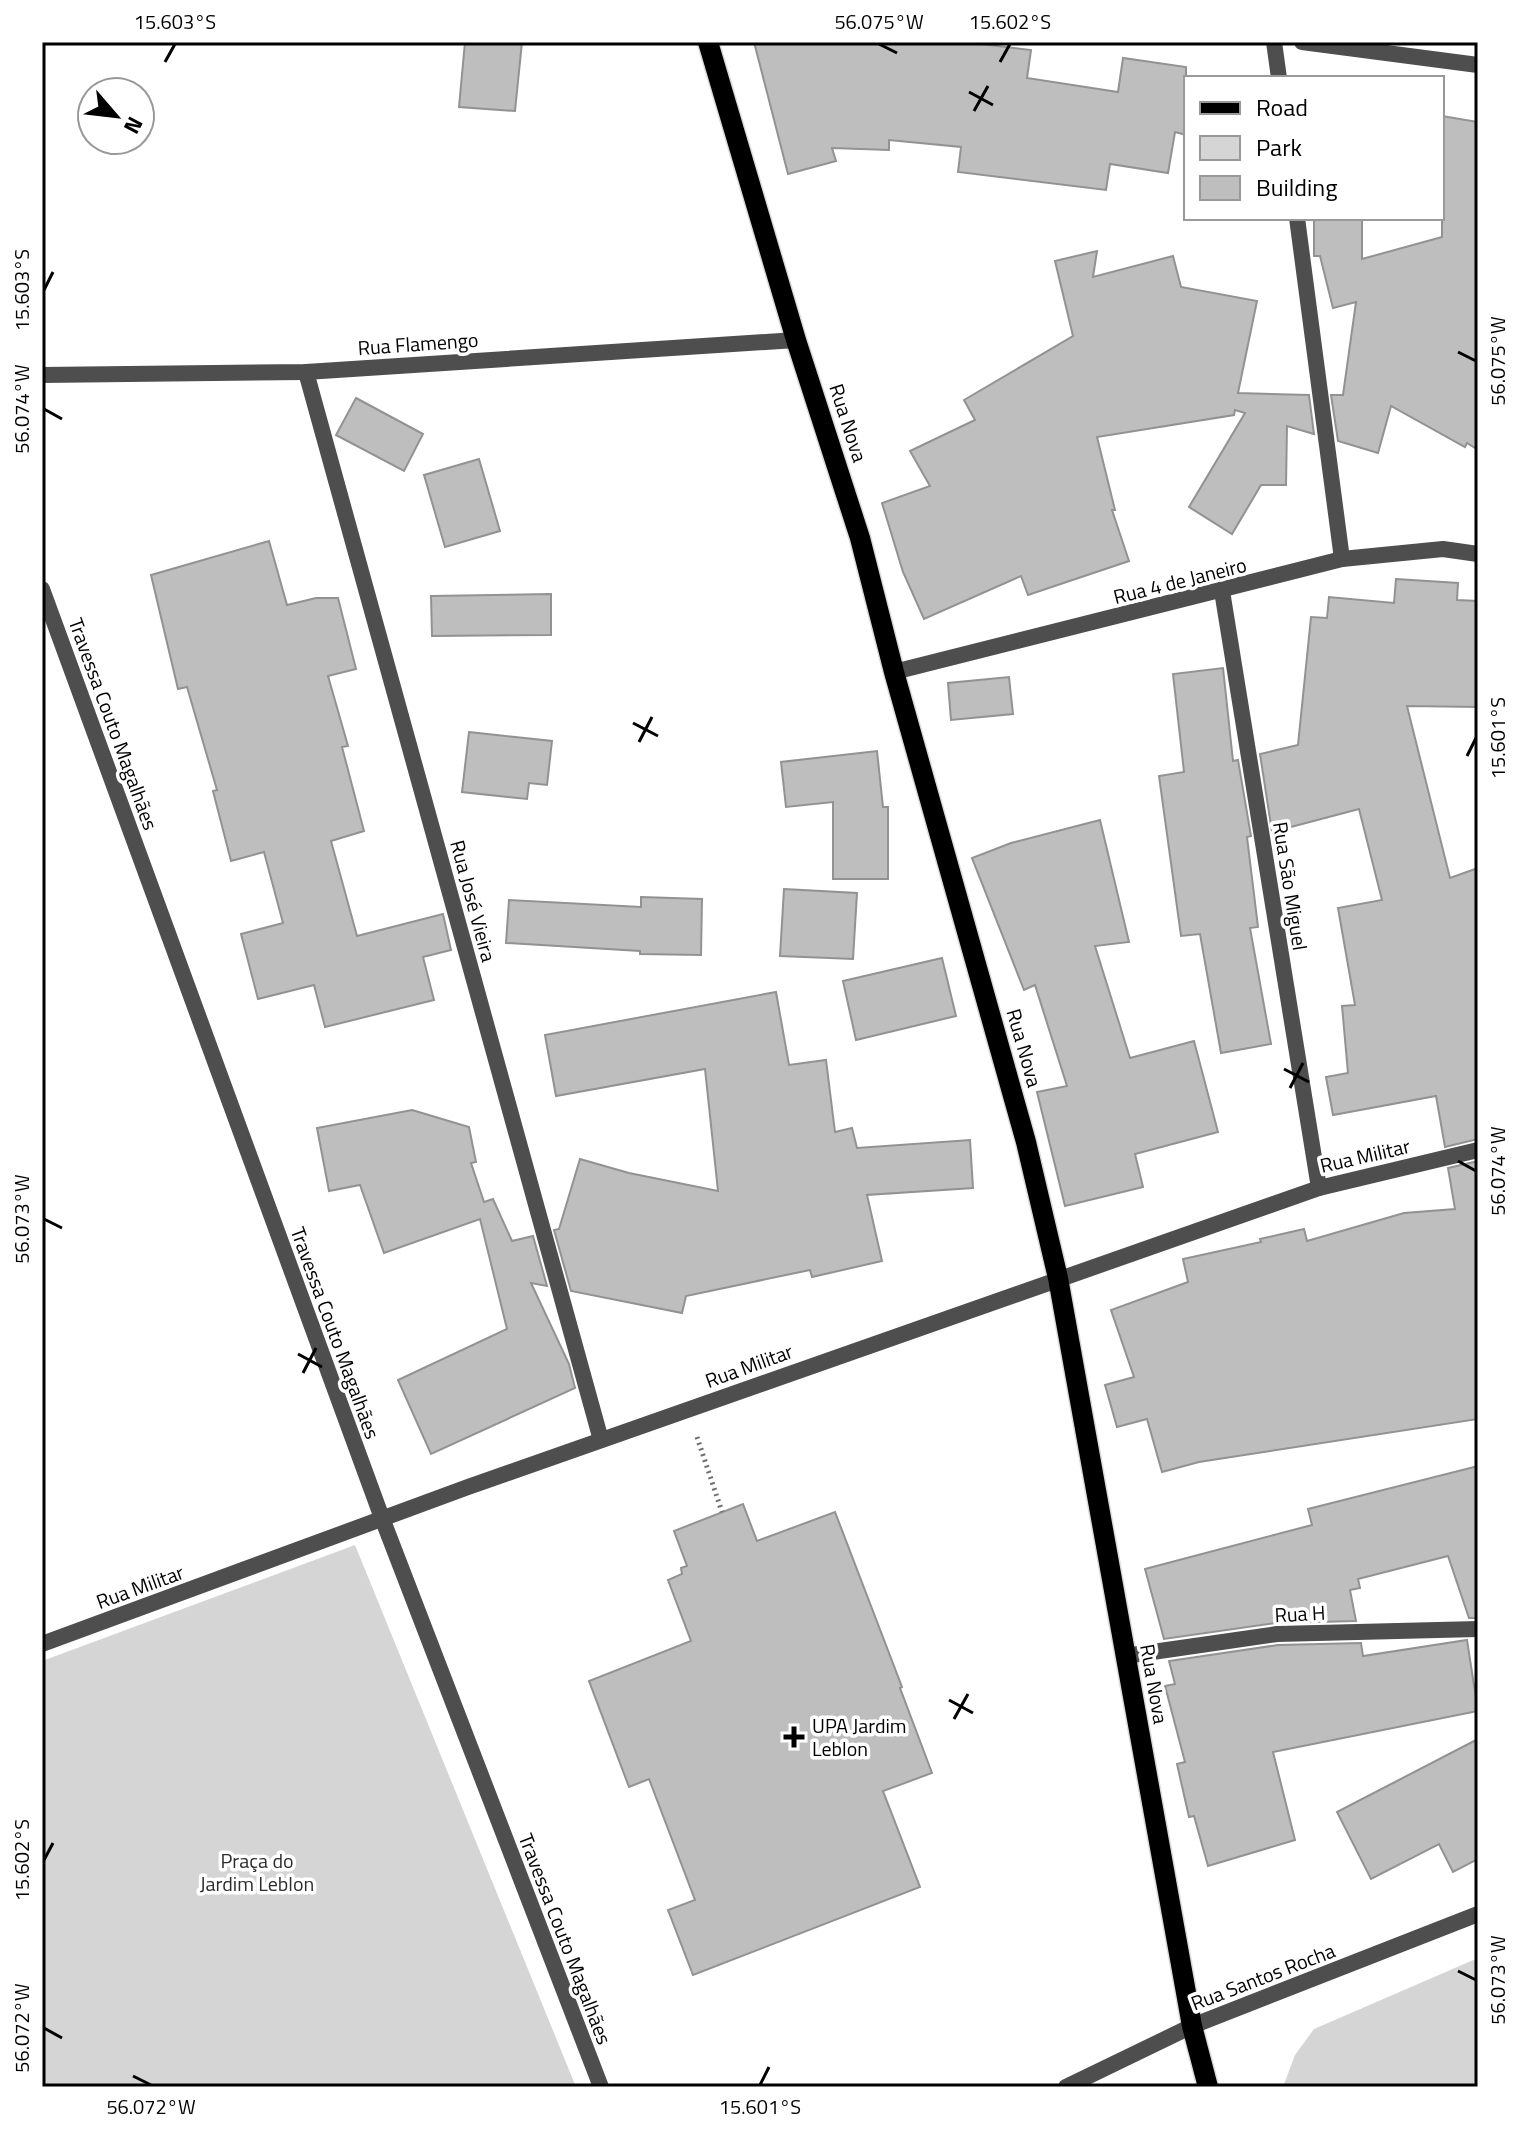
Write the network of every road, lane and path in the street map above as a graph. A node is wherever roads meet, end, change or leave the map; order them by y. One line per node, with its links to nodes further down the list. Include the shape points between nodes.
1 (708, 42): 7 (main road, Rua Nova)
2 (1274, 42): 5 (street)
3 (1302, 42): 4 (street)
4 (1478, 65)
5 (1279, 76)
6 (1297, 220): 11 (street)
7 (796, 340): 8 (street, Rua Flamengo); 14 (main road, Rua Nova, via 860,538)
8 (306, 372): 9 (street, Rua Flamengo); 19 (street, Rua José Vieira)
9 (42, 375)
10 (1478, 554): 11 (street, Rua 4 de Janeiro, via 1443,549)
11 (1342, 559): 13 (street, Rua 4 de Janeiro)
12 (42, 589): 21 (street, Travessa Couto Magalhães)
13 (1222, 591): 14 (street, Rua 4 de Janeiro); 16 (street, Rua São Miguel)
14 (894, 672): 17 (main road, Rua Nova, via 1026,1142)
15 (1478, 1150): 16 (street, Rua Militar)
16 (1319, 1188): 17 (street, Rua Militar)
17 (1058, 1278): 18 (street, Rua Militar); 24 (main road, Rua Nova)
18 (688, 1409): 19 (street, Rua Militar); 20 (path)
19 (601, 1440): 21 (street, Rua Militar)
20 (722, 1512)
21 (382, 1518): 23 (street, Rua Militar); 27 (street, Travessa Couto Magalhães)
22 (1478, 1629): 24 (street, Rua H, via 1277,1634)
23 (42, 1644)
24 (1125, 1656): 26 (main road, Rua Nova)
25 (1478, 1914): 26 (street, Rua Santos Rocha)
26 (1192, 2026): 28 (street, Rua Santos Rocha); 29 (main road, Rua Nova)
27 (601, 2087)
28 (1066, 2087)
29 (1208, 2087)

